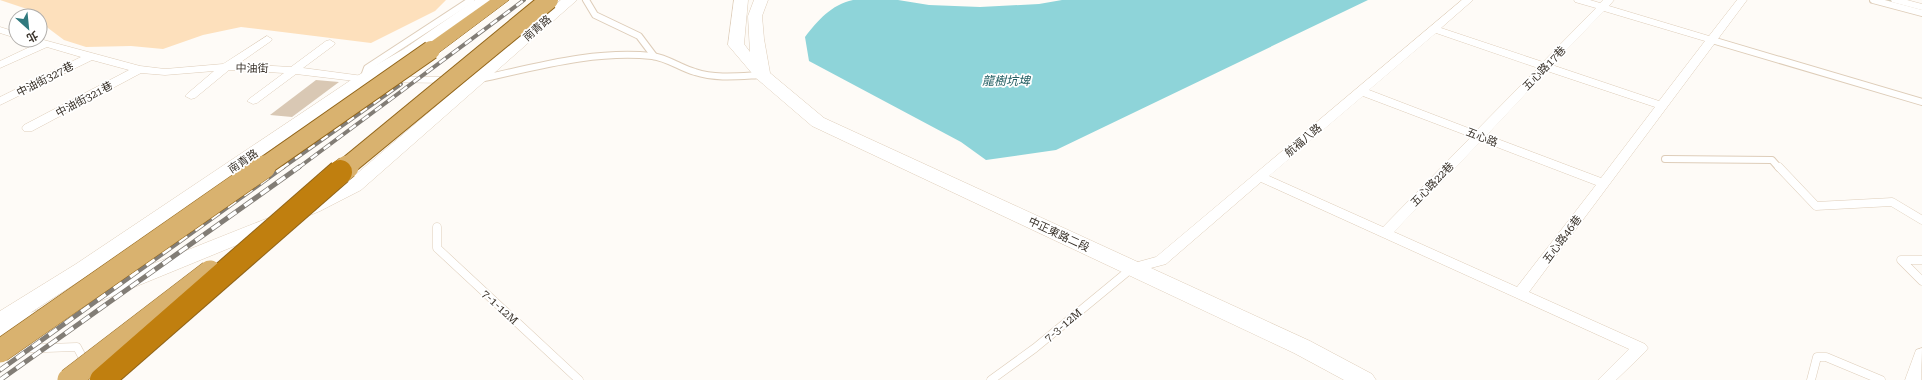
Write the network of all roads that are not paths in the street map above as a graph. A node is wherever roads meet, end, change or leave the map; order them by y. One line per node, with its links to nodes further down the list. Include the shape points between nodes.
1 (471, 0): 32 (lane, via 366,68)
2 (485, 0): 30 (main road, 南青路)
3 (501, 0): 56 (main road, 南青路, bridge)
4 (549, 0): 43 (main road, 南青路, bridge)
5 (570, 0): 33 (main road, 南青路)
6 (586, 0): 24 (lane, via 595,16 639,36)
7 (740, 0): 31 (main road, 中正東路二段, via 736,45)
8 (761, 0): 31 (main road, via 755,16)
9 (1468, 0): 17 (street, 航福八路)
10 (1579, 0): 14 (street)
11 (1742, 0): 19 (street, 五心路46巷)
12 (1873, 0): 16 (lane)
13 (1896, 0): 15 (street)
14 (1606, 4): 19 (street); 26 (street, 五心路17巷)
15 (1922, 7)
16 (1922, 13)
17 (1434, 29): 26 (street); 34 (street, 航福八路)
18 (267, 39): 27 (street)
19 (1712, 40): 38 (lane); 39 (street, 五心路46巷)
20 (330, 43): 29 (street)
21 (48, 45): 23 (street, 中油街)
22 (37, 48): 25 (street)
23 (91, 56): 28 (street, 中油街); 37 (street, 中油街327巷)
24 (654, 56): 31 (lane, via 697,73 726,76); 33 (lane, via 610,56 572,61)
25 (0, 65)
26 (1545, 66): 39 (street); 41 (street, 五心路17巷)
27 (226, 67): 28 (street, 中油街, via 165,72); 29 (street, 中油街); 35 (street)
28 (139, 69): 40 (street, 中油街321巷)
29 (293, 70): 32 (street, 中油街); 36 (street)
30 (392, 72): 32 (main road, 南青路); 33 (street)
31 (762, 75): 50 (main road, 中正東路二段, via 818,122)
32 (363, 79): 53 (main road, 南青路, via 83,269)
33 (476, 80): 53 (main road, 南青路, via 354,186 313,208)
34 (1361, 91): 41 (street, 五心路); 44 (street, 航福八路)
35 (191, 96)
36 (253, 101)
37 (0, 102)
38 (1922, 102)
39 (1662, 106): 45 (street, 五心路46巷)
40 (28, 128)
41 (1478, 136): 45 (street, 五心路); 48 (street, 五心路22巷)
42 (1665, 159): 46 (lane, via 1772,160 1816,206 1892,202)
43 (340, 172): 58 (highway, bridge); 59 (main road, 南青路, bridge)
44 (1260, 177): 48 (street); 50 (street, 航福八路, via 1161,261)
45 (1603, 183): 52 (street, 五心路46巷)
46 (1922, 220)
47 (437, 227): 60 (lane, 7-1-12M, via 437,248)
48 (1385, 233): 52 (street)
49 (1922, 260): 51 (lane, via 1901,260)
50 (1132, 268): 61 (lane, 7-3-12M, via 1035,348); 62 (main road, 中正東路二段, via 1302,347)
51 (1922, 281)
52 (1520, 294): 63 (street, via 1640,348)
53 (25, 314): 54 (main road, 南青路); 55 (main road, 南青路)
54 (0, 321)
55 (0, 332)
56 (0, 350): 58 (lane, via 77,347)
57 (1922, 354): 66 (street)
58 (97, 377)
59 (69, 380)
60 (579, 380)
61 (991, 380)
62 (1364, 380)
63 (1606, 380)
64 (1810, 380): 65 (lane, via 1817,357 1826,358)
65 (1881, 380)
66 (1913, 380)

